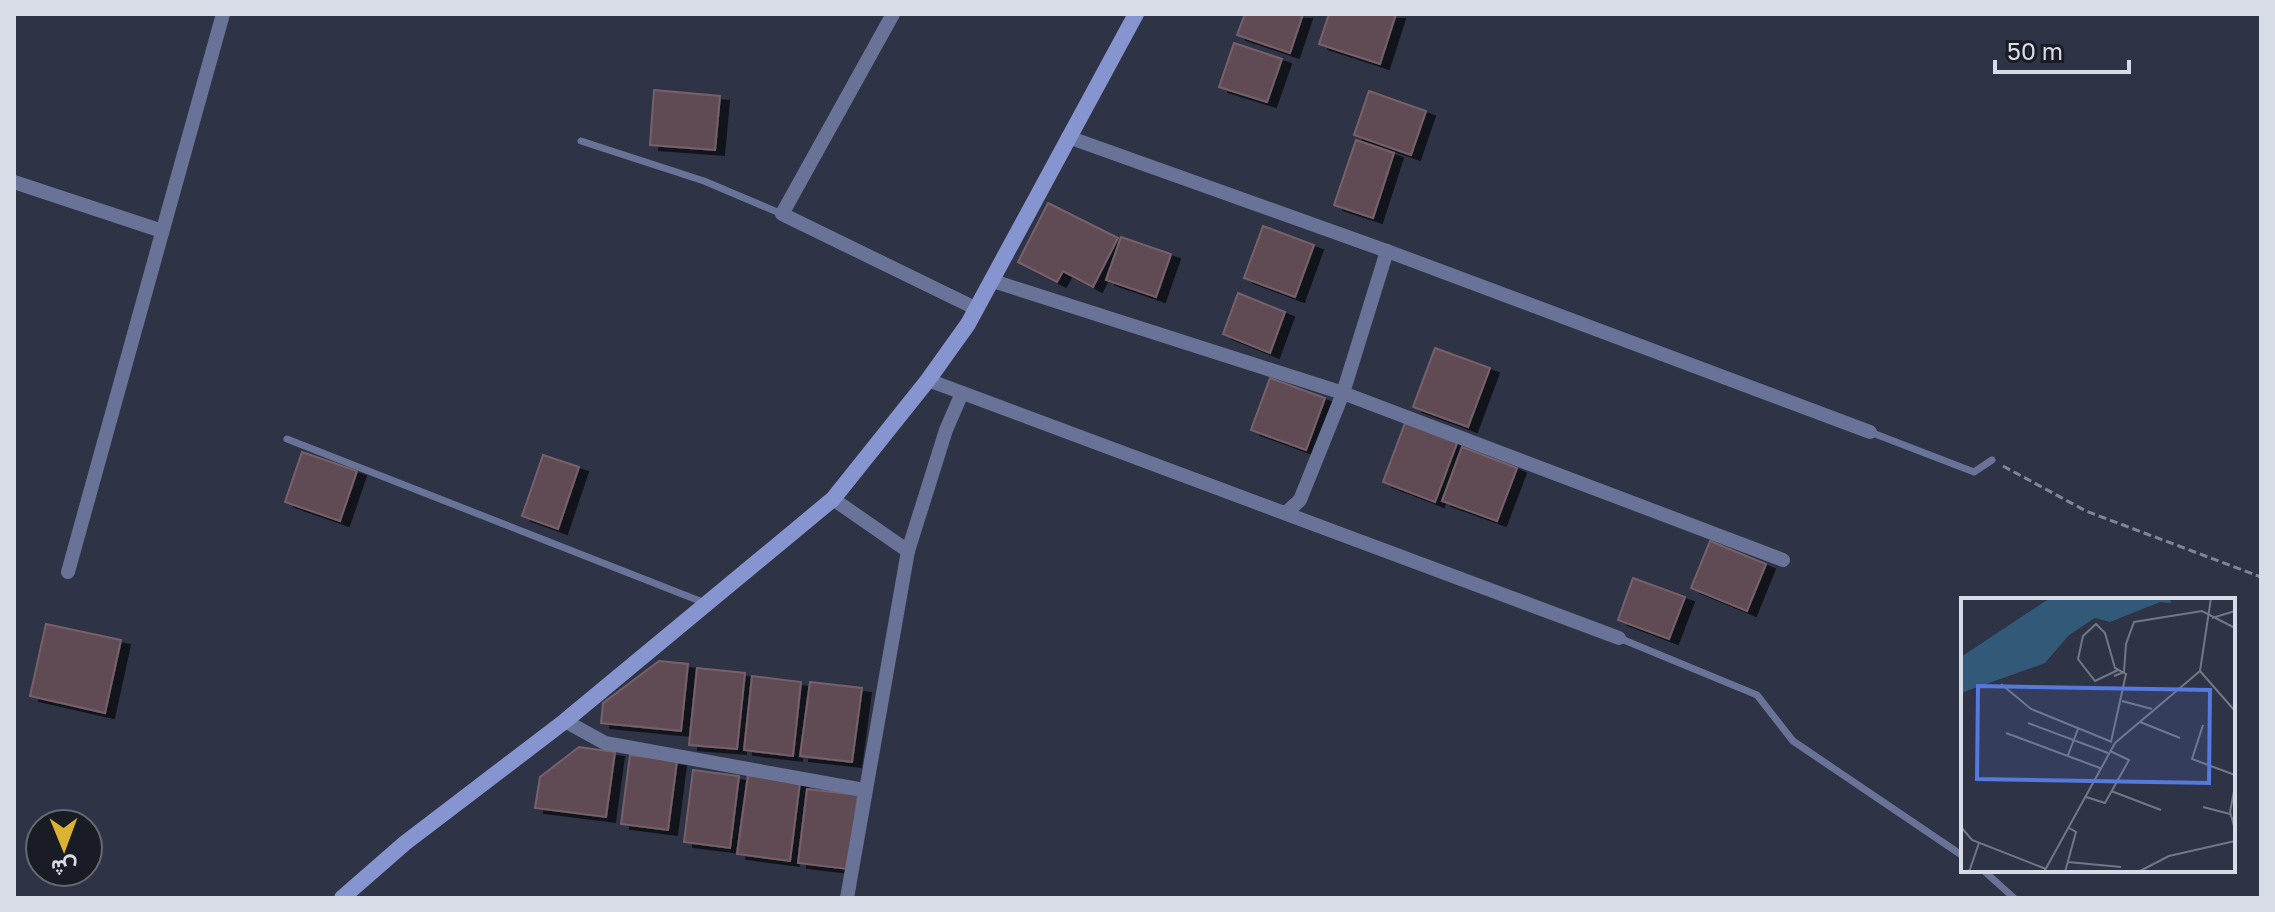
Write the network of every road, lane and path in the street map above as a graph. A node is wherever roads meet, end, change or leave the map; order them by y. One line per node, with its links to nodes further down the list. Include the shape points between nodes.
1 (223, 14): 8 (street)
2 (893, 14): 7 (street)
3 (1136, 14): 4 (main road)
4 (1068, 137): 9 (street); 10 (main road)
5 (581, 141): 7 (lane, via 704,181)
6 (14, 182): 8 (street)
7 (782, 214): 11 (street)
8 (162, 233): 22 (street)
9 (1387, 251): 14 (street); 15 (street)
10 (993, 281): 11 (main road); 14 (street)
11 (977, 309): 12 (main road)
12 (928, 380): 13 (street); 18 (main road)
13 (962, 393): 19 (street); 20 (street)
14 (1343, 393): 19 (street, via 1300,500); 21 (street)
15 (1870, 432): 17 (lane, via 1974,472)
16 (287, 439): 24 (lane)
17 (1992, 460): 23 (path, via 2086,511)
18 (833, 499): 20 (street); 24 (main road)
19 (1286, 513): 25 (street)
20 (908, 551): 27 (street)
21 (1783, 560)
22 (68, 572)
23 (2261, 577)
24 (705, 603): 26 (main road)
25 (1619, 638): 28 (lane, via 1757,695 1793,741)
26 (565, 721): 27 (street, via 605,743); 30 (main road)
27 (864, 790): 31 (street)
28 (1961, 855)
29 (1985, 872): 32 (lane)
30 (342, 898)
31 (847, 898)
32 (2014, 898)

